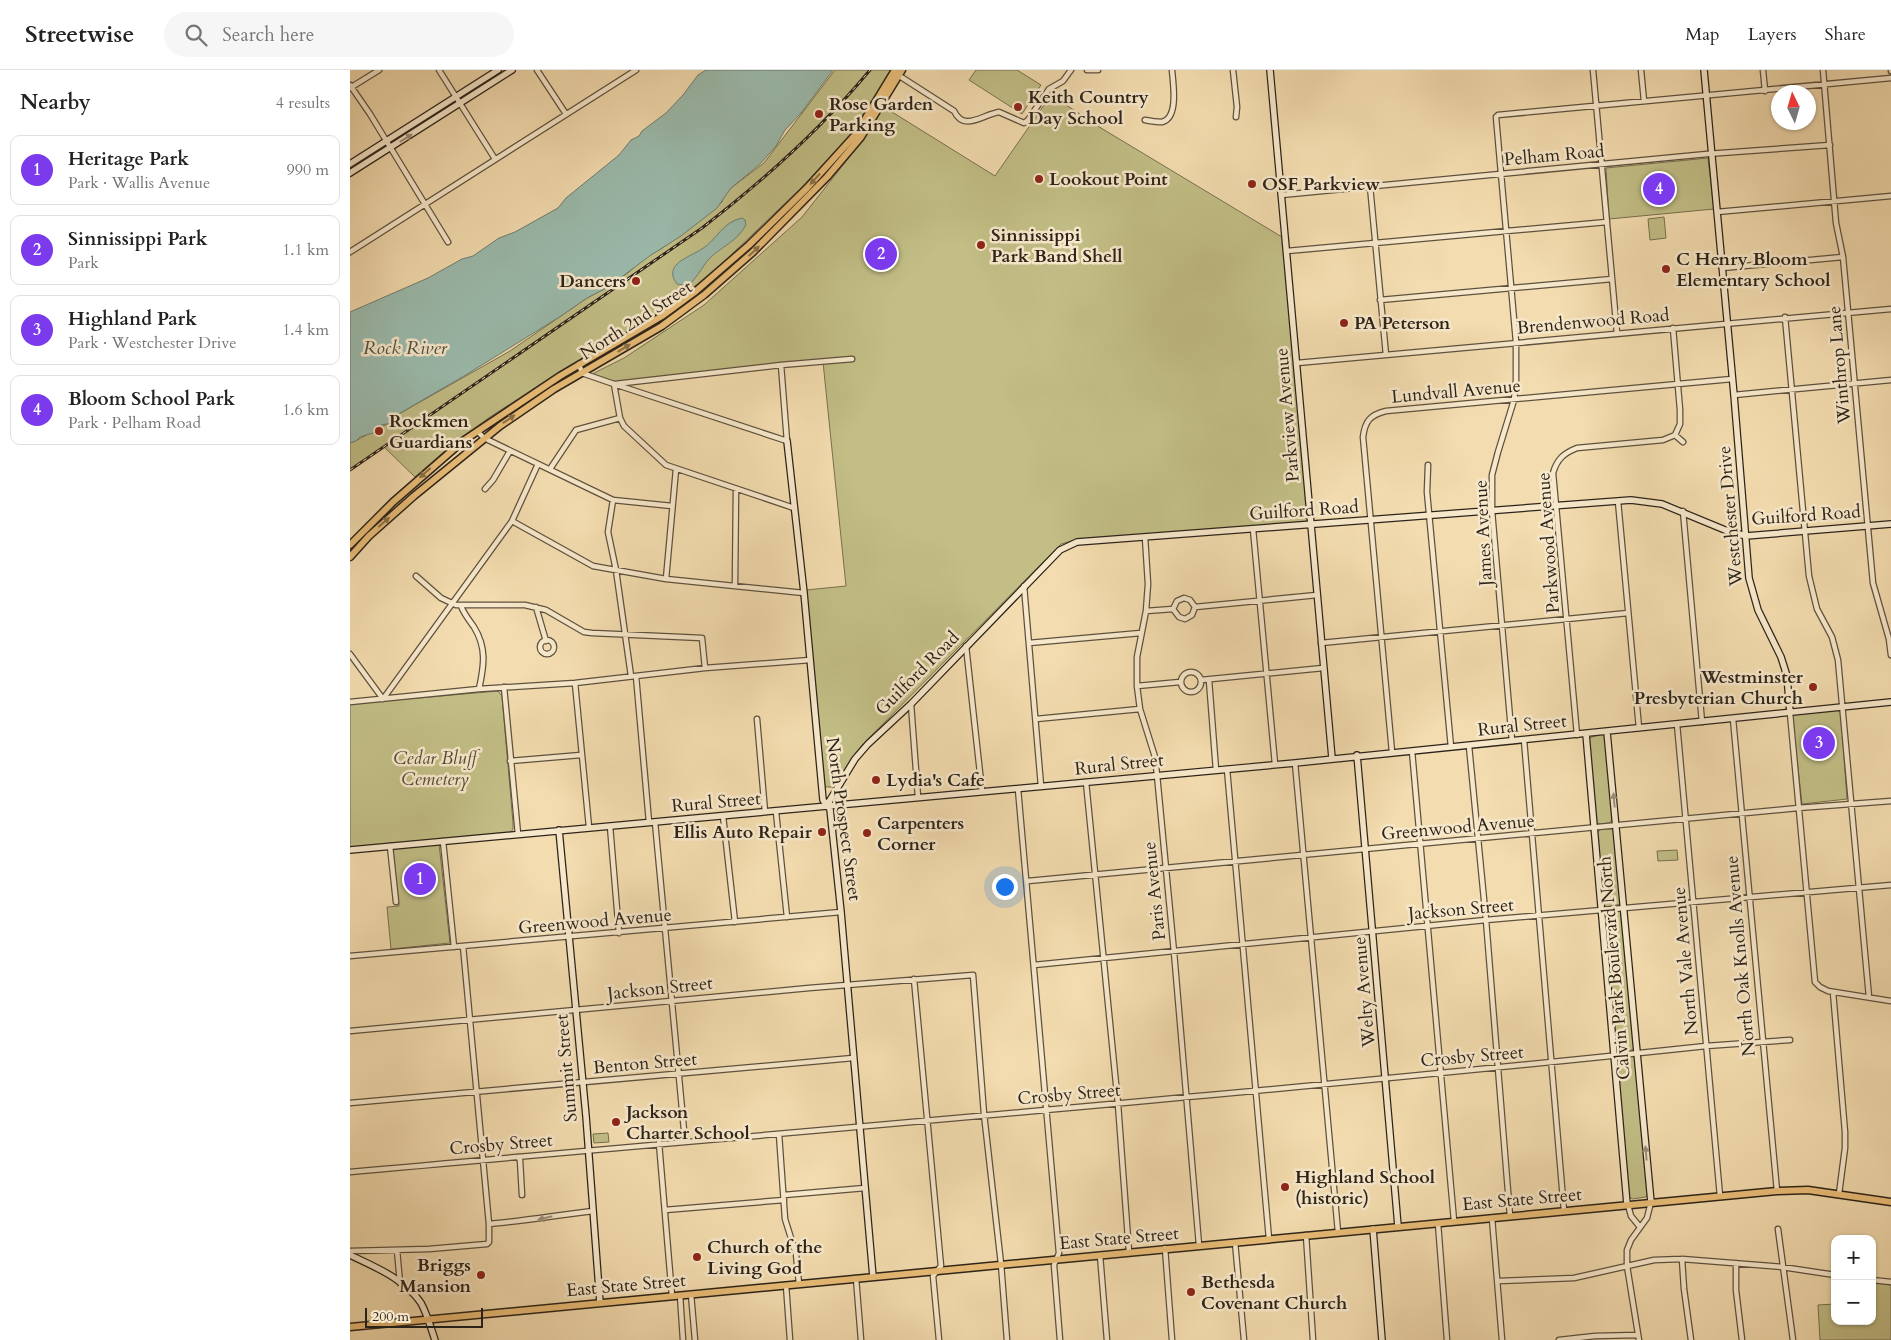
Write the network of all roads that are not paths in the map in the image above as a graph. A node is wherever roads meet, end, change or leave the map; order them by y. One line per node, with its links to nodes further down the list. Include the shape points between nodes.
1 (379, 70): 21 (street)
2 (439, 70): 24 (street)
3 (498, 70): 24 (street)
4 (512, 70): 26 (street)
5 (538, 70): 28 (street)
6 (1071, 70): 18 (street, via 1049,89 1024,123 999,112 961,121 954,110)
7 (1087, 70): 8 (street)
8 (1098, 70)
9 (1172, 70): 30 (street, via 1174,103 1171,114 1162,122)
10 (1233, 70): 29 (street)
11 (1270, 70): 41 (street, Parkview Avenue)
12 (1593, 70): 27 (street)
13 (1641, 70): 25 (street)
14 (1704, 70): 23 (street, Westchester Drive)
15 (1763, 70): 22 (street)
16 (1823, 70): 20 (street, Winthrop Lane)
17 (633, 71): 28 (street)
18 (898, 72): 67 (main road, North 2nd Street, one-way to 67, via 856,134 749,245 662,316); 69 (main road, North 2nd Street, one-way to 18, via 662,326 753,252 828,176 861,137)
19 (1891, 78): 20 (street)
20 (1824, 84): 22 (street); 32 (street, Winthrop Lane)
21 (350, 87): 31 (street)
22 (1765, 91): 23 (street)
23 (1706, 95): 25 (street); 34 (street, Westchester Drive)
24 (457, 96): 26 (street); 31 (street)
25 (1644, 101): 27 (street)
26 (461, 103): 33 (street, one-way to 26); 35 (street)
27 (1596, 105): 37 (street); 39 (street, James Avenue, via 1498,115)
28 (566, 114): 35 (street)
29 (1236, 117)
30 (1146, 120)
31 (386, 141): 33 (street); 36 (street)
32 (1830, 145): 34 (street, Pelham Road); 43 (street, Winthrop Lane)
33 (390, 148): 38 (street); 44 (street)
34 (1711, 154): 37 (street, Pelham Road); 45 (street, Westchester Drive)
35 (495, 159): 44 (street)
36 (350, 164)
37 (1602, 164): 39 (street, Pelham Road); 46 (street)
38 (350, 173)
39 (1501, 173): 40 (street, Pelham Road); 47 (street, James Avenue)
40 (1370, 186): 41 (street, Pelham Road); 49 (street)
41 (1281, 195): 50 (street, Parkview Avenue)
42 (1891, 196): 43 (street)
43 (1834, 201): 45 (street); 52 (street, Winthrop Lane)
44 (425, 204): 48 (street); 51 (street)
45 (1717, 212): 53 (street, Westchester Drive)
46 (1607, 222): 47 (street); 54 (street)
47 (1506, 231): 49 (street); 55 (street, James Avenue)
48 (448, 242)
49 (1376, 244): 50 (street); 56 (street)
50 (1287, 251): 66 (street, Parkview Avenue)
51 (350, 252)
52 (1843, 256): 53 (street); 58 (street, Winthrop Lane)
53 (1722, 268): 60 (street, Westchester Drive)
54 (1612, 279): 55 (street); 62 (street)
55 (1512, 288): 56 (street); 63 (street, James Avenue)
56 (1380, 300): 64 (street)
57 (1891, 309): 58 (street, Brendenwood Road)
58 (1848, 312): 59 (street, Brendenwood Road); 74 (street, Winthrop Lane)
59 (1785, 317): 60 (street, Brendenwood Road); 75 (street)
60 (1727, 322): 61 (street, Brendenwood Road); 70 (street, Westchester Drive)
61 (1673, 328): 62 (street, Brendenwood Road); 72 (street)
62 (1617, 333): 63 (street, Brendenwood Road)
63 (1516, 342): 64 (street, Brendenwood Road); 77 (street, James Avenue)
64 (1386, 354): 66 (street, Brendenwood Road)
65 (852, 359): 68 (street)
66 (1297, 363): 101 (street, Parkview Avenue)
67 (579, 364): 69 (street); 79 (main road, North 2nd Street)
68 (781, 365): 73 (street); 82 (street, North Prospect Street)
69 (582, 372): 73 (street); 81 (main road, North 2nd Street, one-way to 69)
70 (1732, 379): 72 (street, Lundvall Avenue); 76 (street, Westchester Drive)
71 (1891, 380): 74 (street)
72 (1678, 383): 77 (street, Lundvall Avenue); 80 (street, via 1680,424)
73 (614, 384): 78 (street); 82 (street)
74 (1854, 384): 75 (street); 103 (street, Winthrop Lane)
75 (1791, 389): 76 (street); 105 (street)
76 (1734, 395): 106 (street, Westchester Drive)
77 (1514, 400): 96 (street, James Avenue, via 1492,475); 99 (street, Lundvall Avenue, via 1386,411 1369,418 1363,437)
78 (620, 418): 87 (street, via 576,430); 88 (street, via 624,426 666,465)
79 (477, 431): 81 (street); 108 (main road, North 2nd Street, one-way to 108, via 407,490)
80 (1675, 435): 83 (street); 94 (street, Parkwood Avenue, via 1663,440 1577,448 1568,452 1561,457 1553,473)
81 (484, 438): 84 (street); 109 (main road, North 2nd Street, one-way to 81, via 375,530)
82 (787, 441): 95 (street, North Prospect Street)
83 (1683, 442)
84 (510, 451): 85 (street); 89 (street)
85 (538, 464): 87 (street); 100 (street)
86 (1428, 465): 98 (street)
87 (550, 469): 91 (street)
88 (676, 469): 90 (street); 93 (street)
89 (485, 489)
90 (736, 489): 95 (street); 113 (street)
91 (613, 500): 93 (street); 110 (street, via 608,532)
92 (1618, 501): 94 (street, Guilford Road); 97 (street, Guilford Road, via 1662,504); 124 (street)
93 (672, 506): 112 (street)
94 (1556, 506): 96 (street, Guilford Road); 125 (street, Parkwood Avenue)
95 (794, 508): 115 (street, North Prospect Street)
96 (1492, 511): 98 (street, Guilford Road); 126 (street, James Avenue)
97 (1683, 512): 106 (street, Guilford Road); 160 (street)
98 (1430, 516): 99 (street, Guilford Road); 127 (street)
99 (1370, 520): 101 (street, Guilford Road); 130 (street, Lundvall Avenue)
100 (512, 521): 110 (street, via 594,566); 118 (street)
101 (1312, 524): 104 (street, Guilford Road); 116 (street, Parkview Avenue)
102 (1891, 524): 103 (street, Guilford Road)
103 (1869, 526): 105 (street, Guilford Road); 131 (street, Winthrop Lane, via 1873,583)
104 (1253, 529): 107 (street, Guilford Road); 117 (street)
105 (1804, 532): 106 (street, Guilford Road); 154 (street, via 1817,609 1832,637 1838,660)
106 (1746, 536): 156 (street, Westchester Drive, via 1753,595 1781,657)
107 (1145, 537): 114 (street, Guilford Road, via 1077,542 1067,546); 123 (street, Paris Avenue)
108 (350, 545)
109 (350, 557)
110 (616, 570): 112 (street); 129 (street)
111 (416, 576): 118 (street, via 441,598)
112 (666, 578): 113 (street)
113 (735, 586): 115 (street)
114 (1024, 586): 133 (street); 135 (street, Guilford Road)
115 (804, 593): 138 (street, North Prospect Street)
116 (1317, 595): 117 (street); 134 (street, Parkview Avenue)
117 (1259, 601): 120 (street); 141 (street)
118 (452, 603): 119 (street); 150 (street)
119 (460, 606): 121 (street, via 518,605); 149 (street, via 482,647 484,666)
120 (1195, 607): 122 (street, via 1184,598 1177,601); 122 (street, via 1192,615 1185,619)
121 (536, 608): 129 (street, via 556,614 584,632); 132 (street)
122 (1173, 609): 123 (street)
123 (1146, 611): 128 (street, Paris Avenue)
124 (1628, 613): 125 (street); 162 (street)
125 (1567, 619): 126 (street); 165 (street, Parkwood Avenue)
126 (1502, 625): 127 (street); 167 (street, James Avenue)
127 (1441, 632): 130 (street); 169 (street)
128 (1141, 633): 133 (street); 147 (street, Paris Avenue)
129 (625, 635): 139 (street, via 702,638); 142 (street)
130 (1381, 637): 134 (street); 171 (street, Lundvall Avenue)
131 (1890, 639): 137 (street, Winthrop Lane)
132 (546, 641)
133 (1029, 643): 158 (street)
134 (1321, 643): 140 (street, Parkview Avenue)
135 (966, 645): 153 (street, Guilford Road); 184 (street)
136 (350, 654): 150 (street)
137 (1891, 656)
138 (810, 660): 139 (street); 188 (street, North Prospect Street, via 823,800)
139 (705, 668): 142 (street)
140 (1324, 668): 141 (street); 174 (street, Parkview Avenue)
141 (1266, 674): 144 (street); 177 (street)
142 (634, 676): 146 (street); 195 (street)
143 (1201, 680): 144 (street); 145 (street, via 1190,672 1183,675); 145 (street, via 1199,688 1192,692 1184,690)
144 (1209, 680): 179 (street)
145 (1180, 682): 147 (street)
146 (575, 683): 148 (street); 172 (street)
147 (1137, 686): 155 (street, Paris Avenue)
148 (504, 687): 149 (street); 175 (street)
149 (480, 689): 150 (street)
150 (383, 700): 151 (street)
151 (350, 702)
152 (1891, 702): 154 (street, Rural Street)
153 (910, 704): 185 (street); 188 (street, Guilford Road, via 860,753)
154 (1842, 707): 156 (street, Rural Street); 187 (street)
155 (1140, 709): 158 (street); 180 (street, Paris Avenue, via 1155,757)
156 (1790, 713): 159 (street, Rural Street); 189 (street, Westchester Drive)
157 (757, 719): 190 (street)
158 (1036, 719): 182 (street)
159 (1733, 719): 160 (street, Rural Street); 192 (street, North Oak Knolls Avenue)
160 (1702, 722): 161 (street, Rural Street)
161 (1678, 724): 162 (street, Rural Street); 194 (street, North Vale Avenue)
162 (1639, 728): 163 (street, Rural Street)
163 (1607, 732): 164 (street, Rural Street); 197 (street, Calvin Park Boulevard North, one-way to 163)
164 (1586, 734): 165 (street, Rural Street); 199 (street, Calvin Park Boulevard North)
165 (1577, 735): 166 (street, Rural Street)
166 (1524, 740): 167 (street, Rural Street); 202 (street)
167 (1512, 741): 168 (street, Rural Street)
168 (1469, 746): 169 (street, Rural Street); 203 (street)
169 (1452, 747): 170 (street, Rural Street)
170 (1412, 751): 171 (street, Rural Street); 205 (street)
171 (1392, 752): 173 (street, Rural Street)
172 (582, 755): 175 (street); 198 (street)
173 (1357, 755): 174 (street, Rural Street); 207 (street, Welty Avenue)
174 (1332, 758): 176 (street, Rural Street)
175 (510, 761): 201 (street)
176 (1295, 762): 177 (street, Rural Street); 209 (street)
177 (1275, 764): 178 (street, Rural Street)
178 (1227, 769): 179 (street, Rural Street); 210 (street)
179 (1216, 770): 180 (street, Rural Street)
180 (1157, 775): 181 (street, Rural Street); 211 (street, Paris Avenue)
181 (1086, 782): 182 (street, Rural Street); 212 (street)
182 (1042, 786): 183 (street, Rural Street)
183 (1018, 789): 184 (street, Rural Street); 213 (street)
184 (982, 791): 185 (street, Rural Street)
185 (918, 797): 188 (street, Rural Street)
186 (1891, 801): 187 (street, Greenwood Avenue)
187 (1852, 804): 189 (street, Greenwood Avenue); 215 (street)
188 (827, 805): 191 (street, Rural Street); 222 (street, North Prospect Street)
189 (1798, 808): 192 (street, Greenwood Avenue); 216 (street, Westchester Drive)
190 (765, 812): 191 (street, Rural Street); 193 (street, Rural Street)
191 (776, 812): 224 (street)
192 (1741, 813): 194 (street, Greenwood Avenue); 217 (street, North Oak Knolls Avenue)
193 (723, 816): 195 (street, Rural Street); 226 (street)
194 (1686, 819): 197 (street, Greenwood Avenue); 218 (street, North Vale Avenue)
195 (652, 822): 196 (street, Rural Street); 228 (street)
196 (610, 826): 198 (street, Rural Street); 230 (street)
197 (1616, 826): 199 (street, Greenwood Avenue); 220 (street, Calvin Park Boulevard North)
198 (589, 827): 200 (street, Rural Street)
199 (1594, 827): 202 (street, Greenwood Avenue); 221 (street, Calvin Park Boulevard North)
200 (559, 830): 201 (street, Rural Street); 231 (street, Summit Street)
201 (518, 834): 204 (street, Rural Street)
202 (1533, 834): 203 (street, Greenwood Avenue); 223 (street)
203 (1478, 838): 205 (street, Greenwood Avenue); 225 (street)
204 (443, 840): 206 (street, Rural Street); 235 (street)
205 (1420, 844): 207 (street, Greenwood Avenue); 227 (street)
206 (390, 846): 208 (street, Rural Street); 219 (street)
207 (1366, 849): 209 (street, Greenwood Avenue); 229 (street, Welty Avenue)
208 (350, 850)
209 (1304, 856): 210 (street, Greenwood Avenue); 232 (street)
210 (1234, 862): 211 (street, Greenwood Avenue); 233 (street)
211 (1166, 869): 212 (street, Greenwood Avenue); 236 (street, Paris Avenue)
212 (1095, 875): 213 (street, Greenwood Avenue); 238 (street)
213 (1028, 881): 239 (street)
214 (1891, 885): 215 (street, Jackson Street)
215 (1859, 889): 216 (street, Jackson Street); 243 (street)
216 (1807, 892): 217 (street, Jackson Street); 242 (street, Westchester Drive, via 1815,982)
217 (1749, 896): 218 (street, Jackson Street); 250 (street, North Oak Knolls Avenue)
218 (1694, 901): 220 (street, Jackson Street); 251 (street, North Vale Avenue)
219 (396, 902)
220 (1623, 908): 221 (street, Jackson Street); 252 (street, Calvin Park Boulevard North)
221 (1602, 911): 223 (street, Jackson Street); 253 (street, Calvin Park Boulevard North)
222 (841, 912): 224 (street, Greenwood Avenue); 241 (street, North Prospect Street)
223 (1540, 916): 225 (street, Jackson Street); 255 (street)
224 (787, 917): 226 (street, Greenwood Avenue)
225 (1486, 920): 227 (street, Jackson Street); 256 (street)
226 (735, 922): 228 (street, Greenwood Avenue)
227 (1429, 926): 229 (street, Jackson Street); 258 (street)
228 (666, 929): 230 (street, Greenwood Avenue); 244 (street)
229 (1374, 932): 232 (street, Jackson Street); 259 (street, Welty Avenue)
230 (619, 933): 231 (street, Greenwood Avenue)
231 (569, 936): 234 (street, Greenwood Avenue); 246 (street, Summit Street)
232 (1310, 937): 233 (street, Jackson Street); 261 (street)
233 (1242, 945): 236 (street, Jackson Street); 262 (street)
234 (463, 946): 235 (street, Greenwood Avenue); 247 (street)
235 (454, 947): 237 (street, Greenwood Avenue)
236 (1174, 952): 238 (street, Jackson Street); 264 (street, Paris Avenue)
237 (350, 956)
238 (1104, 959): 239 (street, Jackson Street); 266 (street)
239 (1034, 965): 267 (street)
240 (914, 980): 241 (street, Jackson Street); 268 (street, Jackson Street, via 973,975); 269 (street)
241 (846, 985): 244 (street, Jackson Street); 254 (street, North Prospect Street)
242 (1833, 992): 243 (street); 281 (street, via 1845,1140)
243 (1869, 997): 245 (street)
244 (672, 1001): 246 (street, Jackson Street); 257 (street)
245 (1891, 1001)
246 (576, 1010): 247 (street, Jackson Street); 260 (street, Summit Street)
247 (470, 1020): 248 (street, Jackson Street); 263 (street)
248 (350, 1031)
249 (1790, 1040): 250 (street, Crosby Street)
250 (1762, 1042): 251 (street, Crosby Street); 279 (street, North Oak Knolls Avenue)
251 (1706, 1046): 252 (street, Crosby Street); 282 (street, North Vale Avenue)
252 (1637, 1054): 253 (street, Crosby Street); 284 (street, Calvin Park Boulevard North, one-way to 252)
253 (1614, 1056): 255 (street, Crosby Street); 286 (street, Calvin Park Boulevard North)
254 (853, 1058): 257 (street, Benton Street); 270 (street, North Prospect Street)
255 (1553, 1062): 256 (street, Crosby Street); 289 (street)
256 (1498, 1068): 258 (street, Crosby Street); 290 (street)
257 (680, 1073): 260 (street, Benton Street); 272 (street)
258 (1441, 1073): 259 (street, Crosby Street); 292 (street)
259 (1386, 1078): 261 (street, Crosby Street); 295 (street, Welty Avenue)
260 (583, 1082): 263 (street, Benton Street); 274 (street, Summit Street)
261 (1324, 1084): 262 (street, Crosby Street); 299 (street)
262 (1256, 1090): 264 (street, Crosby Street); 301 (street)
263 (476, 1092): 265 (street, Benton Street); 276 (street)
264 (1186, 1098): 266 (street, Crosby Street); 303 (street, Paris Avenue)
265 (350, 1103)
266 (1118, 1104): 267 (street, Crosby Street); 307 (street)
267 (1047, 1110): 268 (street, Crosby Street); 310 (street, via 1059,1253)
268 (984, 1114): 269 (street, Crosby Street); 313 (street)
269 (928, 1119): 270 (street, Crosby Street); 316 (street)
270 (860, 1126): 271 (street, Crosby Street); 278 (street, North Prospect Street)
271 (779, 1134): 272 (street, Crosby Street); 283 (street)
272 (685, 1141): 273 (street, Crosby Street)
273 (659, 1143): 274 (street, Crosby Street); 287 (street)
274 (589, 1149): 275 (street, Crosby Street); 288 (street, Summit Street)
275 (518, 1157): 276 (street, Crosby Street); 280 (street)
276 (483, 1160): 277 (street, Crosby Street); 294 (street)
277 (350, 1172)
278 (865, 1188): 283 (street); 318 (street, North Prospect Street)
279 (1777, 1191): 281 (main road, East State Street); 282 (main road, East State Street)
280 (522, 1194)
281 (1839, 1194): 285 (main road, East State Street)
282 (1720, 1196): 284 (main road, East State Street)
283 (784, 1197): 287 (street); 324 (street, via 785,1220 796,1254)
284 (1651, 1202): 286 (main road, East State Street); 296 (street, via 1647,1218)
285 (1891, 1202)
286 (1627, 1204): 289 (main road, East State Street); 296 (street)
287 (665, 1210): 328 (street)
288 (593, 1211): 294 (street, one-way to 294); 329 (street, Summit Street)
289 (1564, 1211): 290 (main road, East State Street)
290 (1510, 1216): 291 (main road, East State Street)
291 (1492, 1218): 292 (main road, East State Street); 321 (street)
292 (1454, 1221): 293 (main road, East State Street)
293 (1438, 1223): 295 (main road, East State Street); 348 (street)
294 (489, 1224): 305 (street, via 487,1244)
295 (1398, 1226): 298 (main road, East State Street)
296 (1640, 1227): 314 (street, via 1627,1250)
297 (1778, 1229): 315 (street)
298 (1373, 1230): 299 (main road, East State Street); 347 (street)
299 (1338, 1232): 300 (main road, East State Street)
300 (1306, 1235): 301 (main road, East State Street); 346 (street)
301 (1269, 1238): 302 (main road, East State Street)
302 (1235, 1242): 303 (main road, East State Street); 345 (street)
303 (1198, 1245): 304 (main road, East State Street)
304 (1165, 1248): 307 (main road, East State Street); 344 (street)
305 (397, 1250): 306 (street); 322 (street)
306 (350, 1251)
307 (1129, 1252): 309 (main road, East State Street)
308 (350, 1255): 322 (street)
309 (1100, 1255): 310 (main road, East State Street); 343 (street)
310 (1056, 1259): 313 (main road, East State Street); 342 (street)
311 (1682, 1259): 312 (street); 314 (street, via 1654,1260); 351 (street)
312 (1736, 1263): 315 (street); 352 (street)
313 (1001, 1264): 316 (main road, East State Street); 341 (street)
314 (1627, 1266): 321 (street, via 1574,1278); 334 (street)
315 (1782, 1267): 317 (street); 353 (street)
316 (939, 1268): 318 (main road, East State Street); 340 (street, via 933,1276)
317 (1831, 1274)
318 (873, 1277): 319 (main road, East State Street)
319 (856, 1278): 324 (main road, East State Street); 339 (street)
320 (1876, 1280): 323 (street)
321 (1498, 1281): 349 (street)
322 (400, 1282): 332 (street, via 421,1304)
323 (1891, 1282)
324 (799, 1284): 325 (main road, East State Street)
325 (786, 1285): 326 (main road, East State Street); 338 (street)
326 (691, 1294): 327 (main road, East State Street); 330 (street)
327 (680, 1295): 328 (main road, East State Street); 331 (street)
328 (672, 1296): 329 (main road, East State Street)
329 (600, 1303): 332 (main road, East State Street)
330 (693, 1317): 331 (street); 337 (street)
331 (682, 1318): 336 (street)
332 (428, 1319): 333 (main road, East State Street); 335 (street)
333 (350, 1327)
334 (1638, 1337): 350 (street, via 1595,1336)
335 (435, 1340)
336 (683, 1340)
337 (695, 1340)
338 (790, 1340)
339 (861, 1340)
340 (939, 1340)
341 (1007, 1340)
342 (1060, 1340)
343 (1107, 1340)
344 (1172, 1340)
345 (1244, 1340)
346 (1314, 1340)
347 (1382, 1340)
348 (1447, 1340)
349 (1502, 1340)
350 (1559, 1340)
351 (1691, 1340)
352 (1742, 1340)
353 (1793, 1340)

